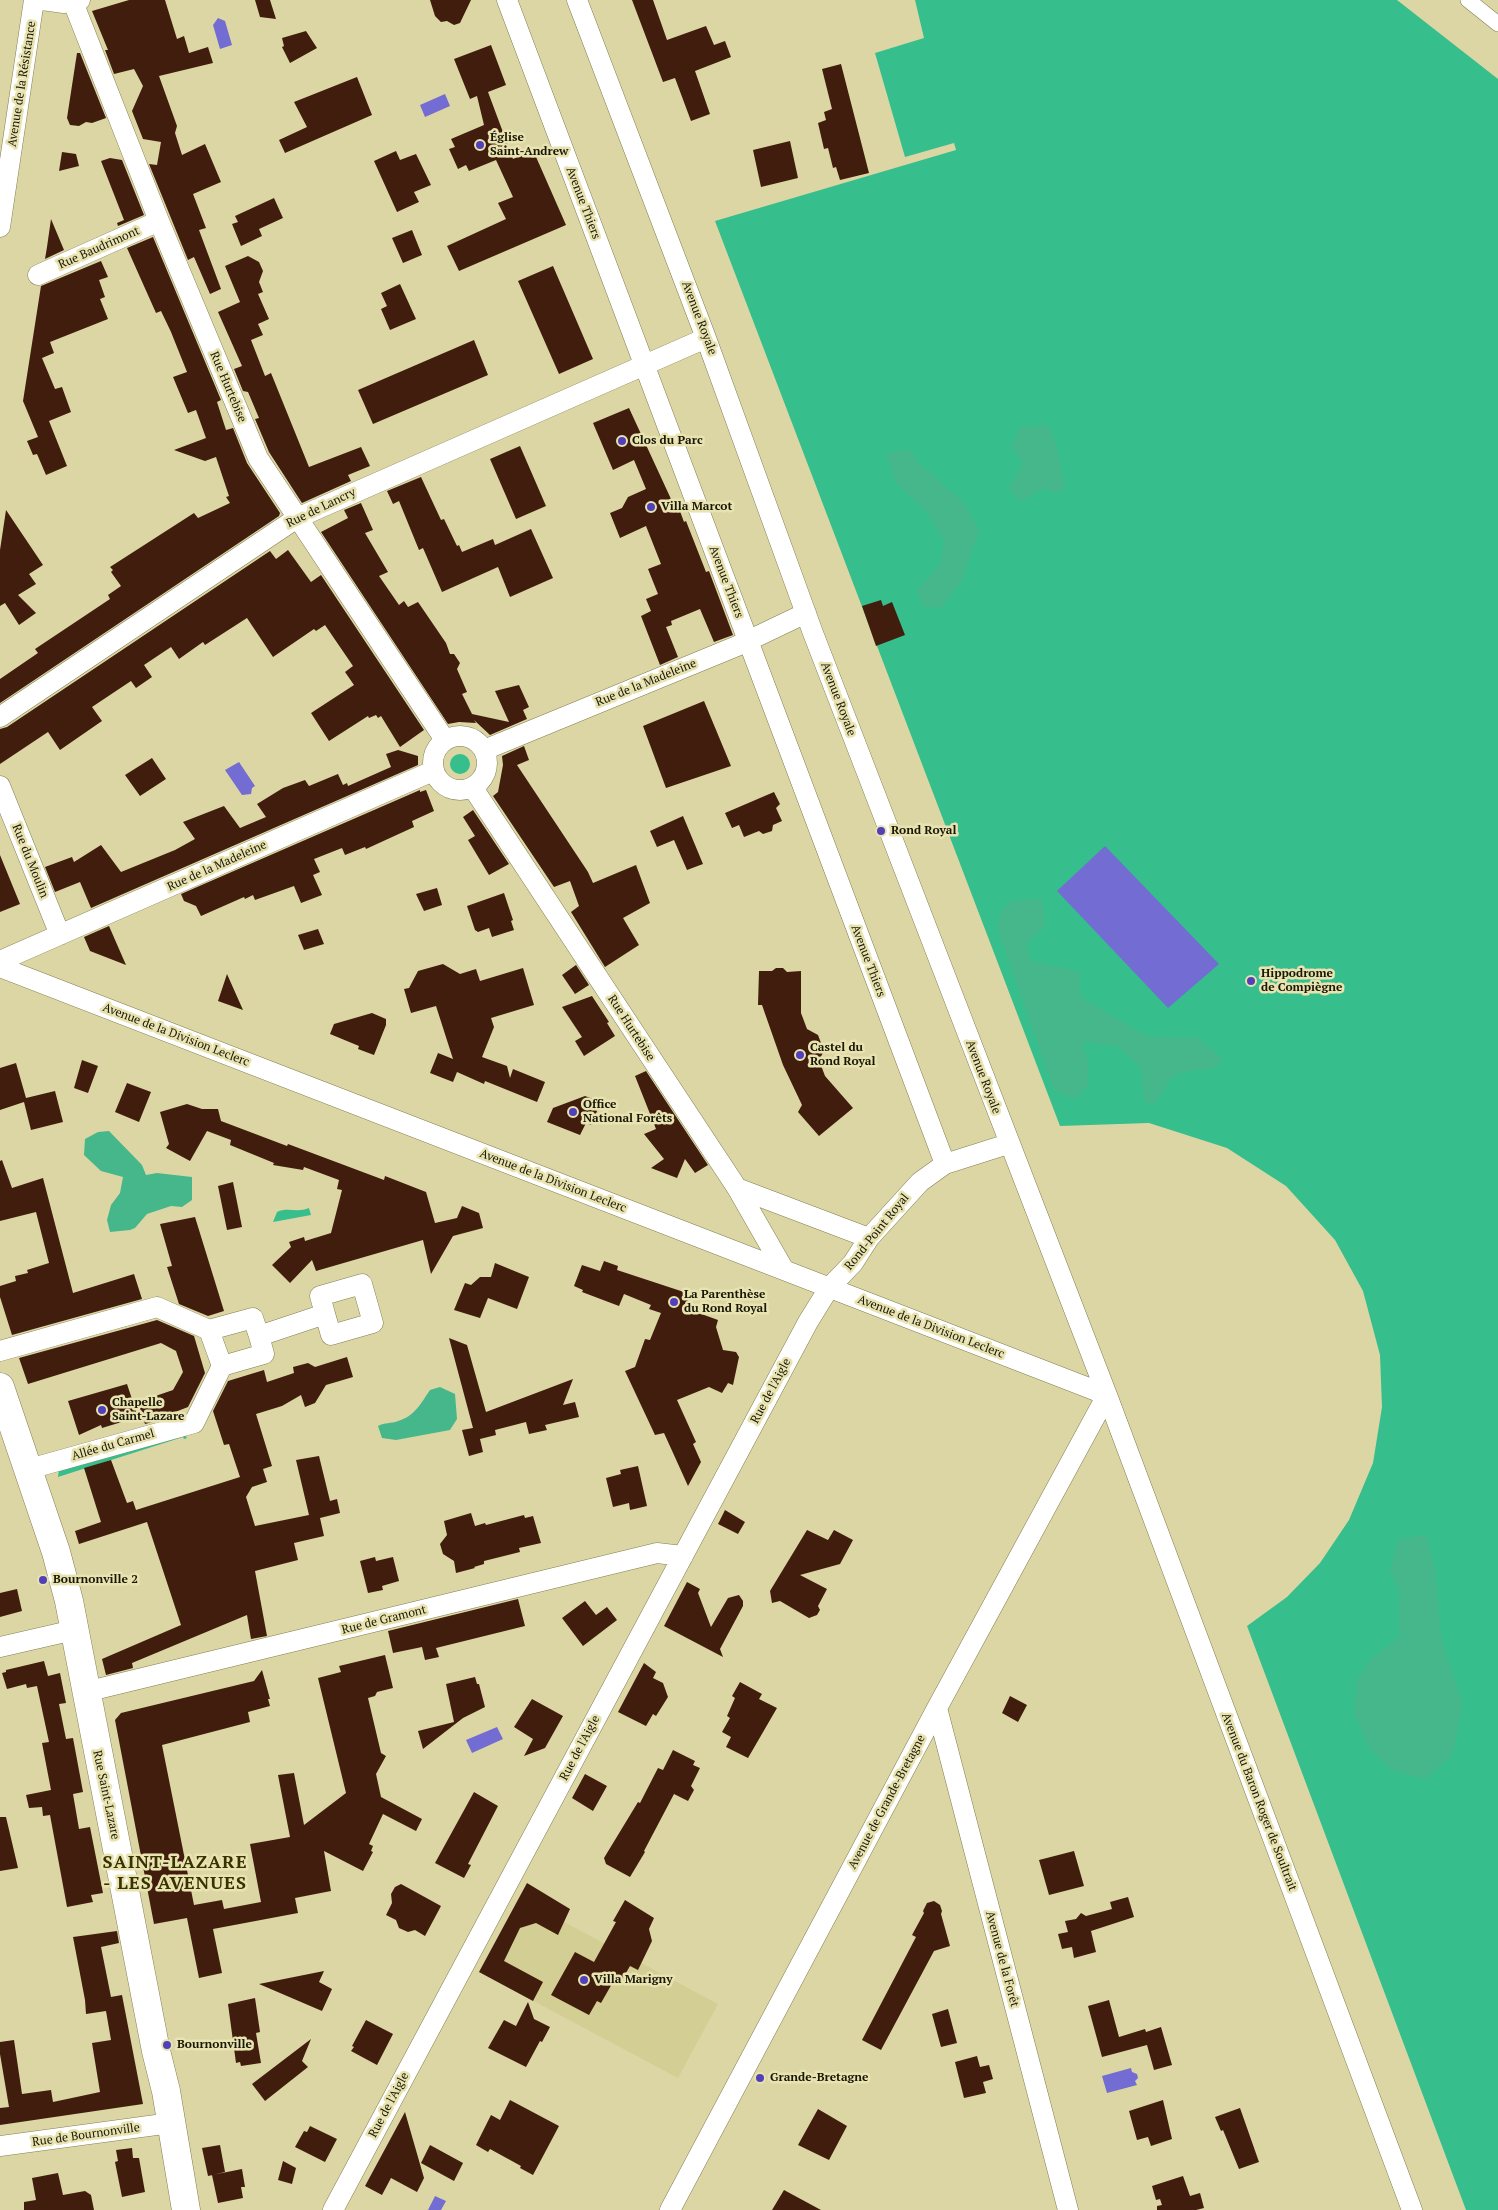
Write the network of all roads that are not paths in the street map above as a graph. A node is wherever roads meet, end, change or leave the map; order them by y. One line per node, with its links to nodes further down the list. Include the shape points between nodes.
1 (34, 0): 9 (street, Avenue de la Résistance)
2 (42, 0): 6 (street, via 64,4)
3 (507, 0): 12 (street, Avenue Thiers)
4 (577, 0): 11 (street, Avenue Royale)
5 (1468, 0): 7 (street)
6 (76, 1): 8 (street, Rue Hurtebise)
7 (1498, 24)
8 (159, 222): 10 (street, Rue Baudrimont); 13 (street, Rue Hurtebise, via 258,458)
9 (0, 227)
10 (38, 275)
11 (706, 338): 12 (street, Rue de Lancry); 14 (street, Avenue Royale)
12 (644, 365): 13 (street, Rue de Lancry); 15 (street, Avenue Thiers)
13 (297, 518): 16 (street, Rue de Lancry); 17 (street, Rue Hurtebise)
14 (806, 613): 15 (street, Rue de la Madeleine); 25 (street, Avenue Royale)
15 (748, 640): 18 (street, Rue de la Madeleine); 26 (street, Avenue Thiers)
16 (0, 717)
17 (445, 740): 18 (street, via 462,736 471,738); 19 (street, via 434,753)
18 (484, 750): 21 (street, via 487,767)
19 (433, 771): 21 (street, via 449,788); 22 (street, Rue de la Madeleine)
20 (0, 786): 22 (street, Rue du Moulin)
21 (473, 788): 27 (street, Rue Hurtebise)
22 (60, 936): 23 (street, Rue de la Madeleine)
23 (0, 961)
24 (0, 967): 29 (street, Avenue de la Division Leclerc)
25 (1008, 1144): 26 (street, Rond-Point Royal); 37 (street, Avenue Royale)
26 (945, 1164): 28 (street, Rond-Point Royal, via 904,1197)
27 (737, 1188): 28 (street); 29 (street, Rue Hurtebise)
28 (869, 1238): 30 (street, Rond-Point Royal, via 853,1264)
29 (784, 1270): 30 (street, Avenue de la Division Leclerc)
30 (829, 1288): 37 (street, Avenue de la Division Leclerc); 39 (street, Rue de l'Aigle)
31 (325, 1314): 33 (street)
32 (209, 1330): 33 (street, via 253,1318); 34 (street, via 157,1307); 35 (street)
33 (259, 1336): 35 (street, via 264,1354)
34 (0, 1351)
35 (222, 1366): 38 (street, Allée du Carmel, via 194,1422)
36 (0, 1387): 38 (main road, Rue Saint-Lazare)
37 (1107, 1395): 43 (street, Avenue de Grande-Bretagne); 50 (street, Avenue du Baron Roger de Soultrait)
38 (29, 1469): 40 (main road, Rue Saint-Lazare, via 62,1575)
39 (683, 1556): 42 (street, Rue de Gramont, via 657,1553); 47 (street, Rue de l'Aigle)
40 (74, 1630): 41 (street); 42 (main road, Rue Saint-Lazare)
41 (0, 1647)
42 (85, 1692): 44 (main road, Rue Saint-Lazare)
43 (937, 1708): 48 (street, Avenue de Grande-Bretagne); 49 (street, Avenue de la Forêt)
44 (171, 2123): 45 (street, Rue de Bournonville); 46 (main road, Rue Saint-Lazare)
45 (0, 2146)
46 (186, 2210)
47 (333, 2210)
48 (670, 2210)
49 (1068, 2210)
50 (1412, 2210)

